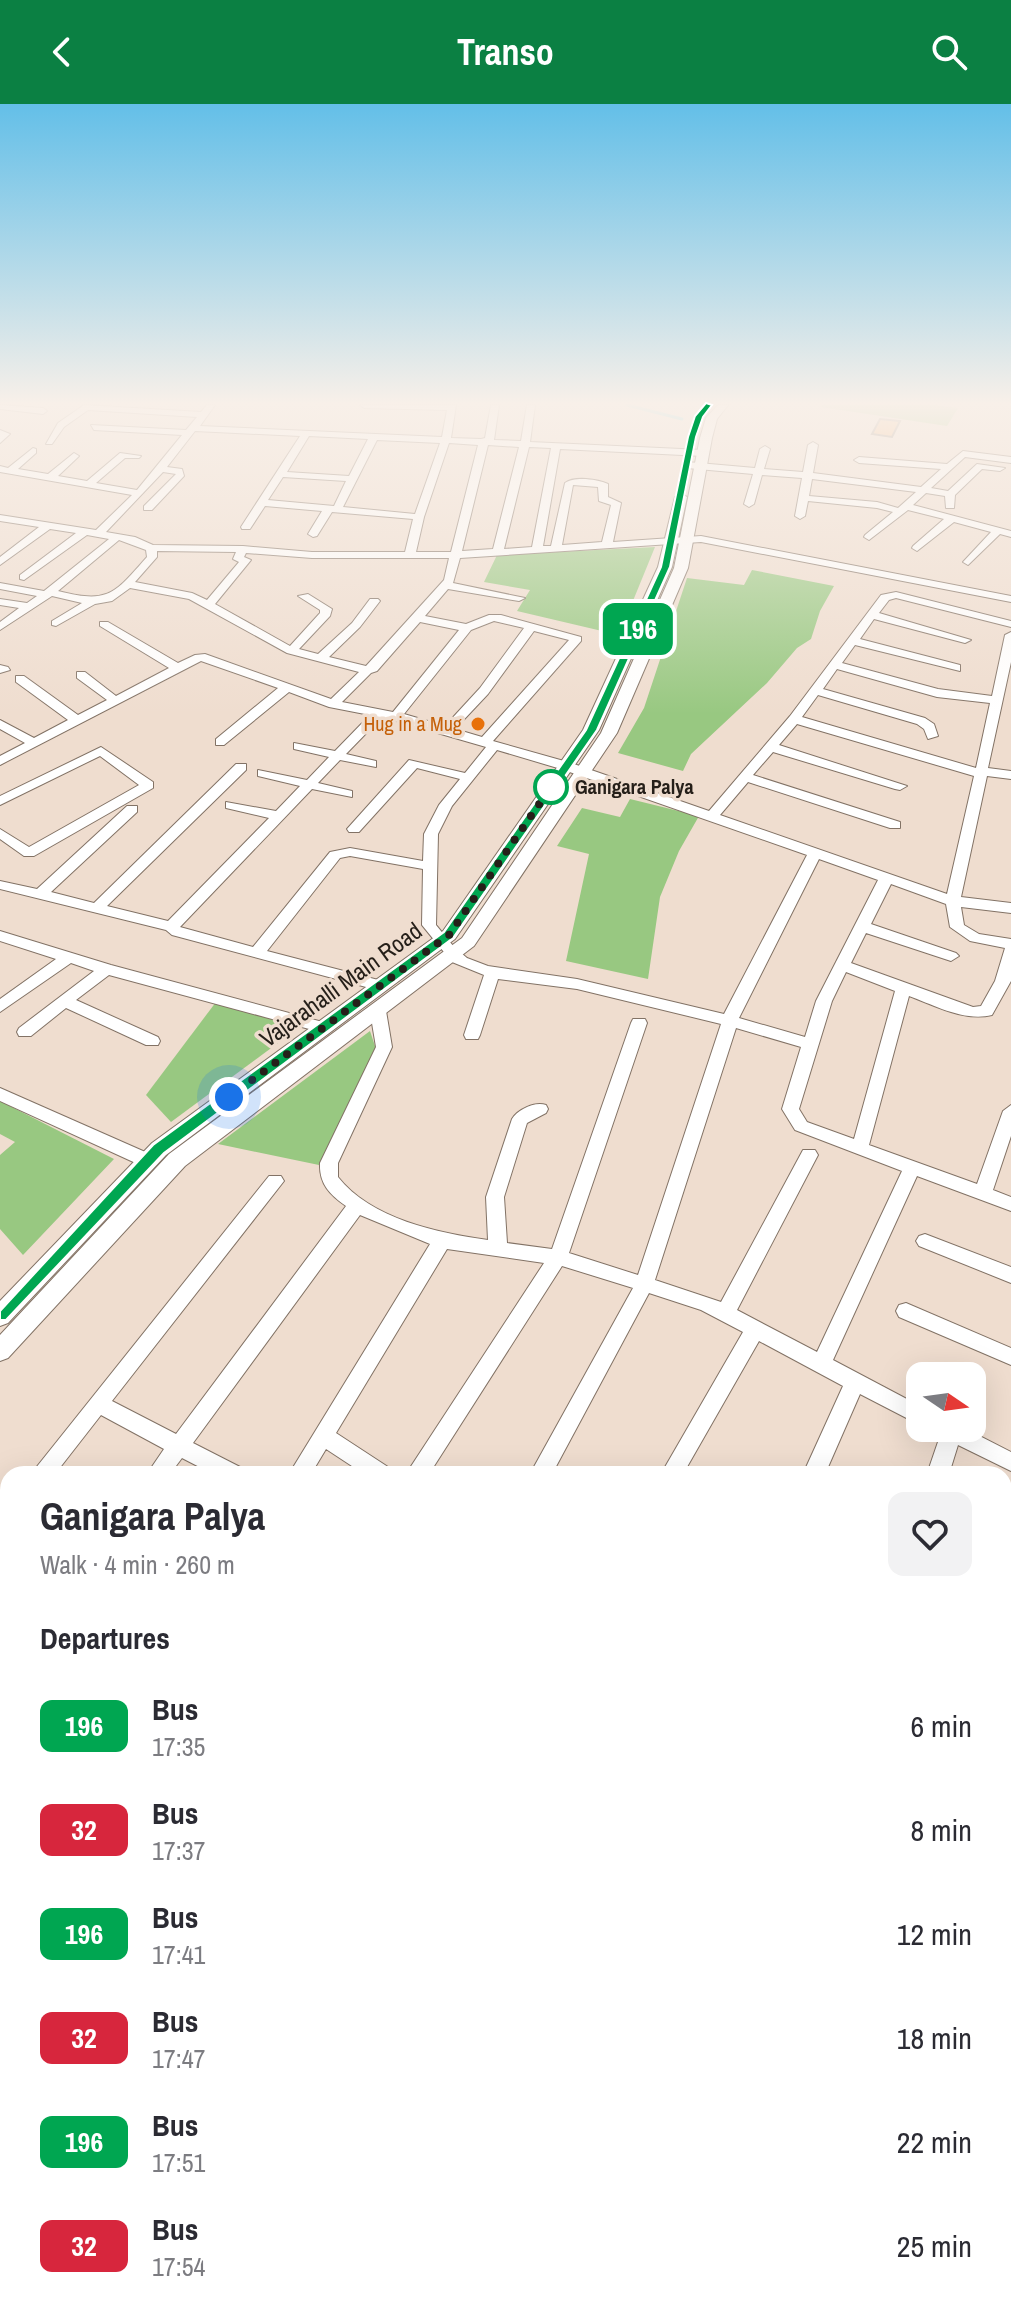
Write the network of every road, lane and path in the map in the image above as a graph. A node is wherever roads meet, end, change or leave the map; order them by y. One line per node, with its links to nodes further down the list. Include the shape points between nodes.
1 (123, 508): 23 (street)
2 (260, 508): 34 (street)
3 (322, 508): 14 (street)
4 (422, 508): 16 (street)
5 (468, 508): 37 (street)
6 (518, 508): 35 (street)
7 (535, 508): 32 (street)
8 (564, 508): 30 (street)
9 (615, 508): 28 (street)
10 (686, 508): 29 (main road, Vajarahalli Main Road)
11 (801, 508): 15 (street)
12 (903, 508): 18 (street); 27 (street)
13 (954, 508): 19 (street)
14 (332, 509): 16 (street); 24 (street)
15 (800, 516)
16 (419, 517): 36 (street)
17 (0, 518): 20 (street)
18 (952, 518): 21 (street); 33 (street)
19 (1011, 523)
20 (47, 526): 22 (street); 38 (street)
21 (998, 530): 25 (street); 39 (street)
22 (84, 532): 23 (street); 40 (street)
23 (98, 534): 26 (street)
24 (313, 534)
25 (1011, 534)
26 (117, 537): 31 (street); 44 (street)
27 (869, 537)
28 (608, 540): 29 (street); 30 (street)
29 (680, 540): 47 (street, via 729,543); 93 (main road, Vajarahalli Main Road, via 681,568 623,705 609,733)
30 (557, 542): 32 (street)
31 (151, 548): 34 (street); 41 (street, via 152,557)
32 (537, 548): 35 (street)
33 (917, 548)
34 (239, 549): 36 (street); 51 (street, via 238,559 246,560)
35 (498, 551): 37 (street)
36 (410, 555): 37 (street)
37 (456, 555): 42 (street)
38 (0, 562)
39 (968, 562)
40 (24, 577)
41 (127, 584): 50 (street, via 103,603); 51 (street)
42 (446, 585): 46 (street); 54 (street)
43 (0, 586): 44 (street)
44 (48, 594): 50 (street); 52 (street)
45 (304, 596): 64 (street, via 326,614)
46 (519, 598)
47 (1011, 599)
48 (374, 601): 65 (street)
49 (0, 602): 52 (street)
50 (90, 603): 55 (street)
51 (210, 604): 64 (street)
52 (31, 607): 59 (street)
53 (873, 615): 57 (street, via 885,597 896,595); 62 (street); 63 (street)
54 (418, 618): 60 (street); 69 (street)
55 (56, 623)
56 (104, 624): 67 (street)
57 (1011, 624)
58 (532, 625): 60 (street, via 493,617); 82 (street); 86 (street, via 577,639)
59 (0, 627)
60 (467, 628): 78 (street)
61 (1011, 635): 75 (street)
62 (965, 640)
63 (855, 641): 66 (street); 68 (street)
64 (291, 651): 65 (street)
65 (319, 660): 69 (street)
66 (836, 665): 73 (street); 75 (street, via 937,693)
67 (177, 668): 72 (street, via 205,658); 74 (street)
68 (956, 668)
69 (367, 670): 76 (street)
70 (81, 675): 74 (street)
71 (20, 679): 80 (street)
72 (285, 689): 76 (street); 84 (street)
73 (816, 691): 79 (street); 83 (street, via 921,721)
74 (114, 700): 80 (street)
75 (995, 700): 94 (street)
76 (333, 704): 77 (street)
77 (380, 712): 78 (street); 89 (street)
78 (396, 716): 82 (street)
79 (794, 719): 88 (street); 94 (street)
80 (76, 720): 85 (street)
81 (0, 724): 85 (street)
82 (448, 730): 86 (street)
83 (932, 736)
84 (220, 742)
85 (34, 743): 90 (street)
86 (489, 743): 93 (street); 97 (street)
87 (299, 746): 89 (street)
88 (771, 747): 98 (street); 100 (street)
89 (338, 756): 91 (street); 99 (street)
90 (0, 761)
91 (371, 764)
92 (241, 767): 116 (street)
93 (574, 770): 105 (street); 122 (main road, Vajarahalli Main Road, via 468,942)
94 (978, 772): 96 (street); 115 (street)
95 (263, 773): 99 (street)
96 (1011, 775)
97 (467, 777): 108 (street, via 410,764); 111 (street, via 431,834)
98 (745, 777): 105 (street); 107 (street)
99 (310, 784): 101 (street); 106 (street)
100 (900, 786)
101 (347, 794)
102 (0, 801): 109 (street, via 101,751 148,785 32,852)
103 (231, 805): 106 (street)
104 (132, 809): 114 (street)
105 (713, 815): 110 (street)
106 (279, 816): 119 (street)
107 (895, 825)
108 (354, 829)
109 (2, 837)
110 (816, 852): 112 (street); 134 (street)
111 (430, 866): 122 (street, via 429,925); 123 (street, via 350,852 335,855)
112 (887, 877): 115 (street); 118 (street)
113 (0, 885): 114 (street)
114 (40, 894): 116 (street)
115 (953, 901): 117 (street); 121 (street, via 957,927 975,938)
116 (97, 908): 119 (street)
117 (1011, 908)
118 (862, 926): 124 (street); 126 (street)
119 (171, 927): 123 (street)
120 (0, 936): 125 (street)
121 (1011, 947): 130 (street, via 1003,981 986,1011 972,1012)
122 (448, 948): 128 (street, via 465,963); 129 (main road, Vajarahalli Main Road); 133 (main road, Vajarahalli Main Road)
123 (257, 953): 129 (street)
124 (951, 956)
125 (69, 957): 127 (street); 132 (street)
126 (842, 965): 130 (street); 140 (street)
127 (106, 969): 131 (street); 136 (street)
128 (493, 970): 134 (street); 138 (street)
129 (381, 986): 136 (main road, Vajarahalli Main Road)
130 (903, 988): 144 (street)
131 (65, 1001): 137 (street); 139 (street)
132 (0, 1007)
133 (378, 1011): 151 (street, via 384,1047 329,1163 331,1183); 162 (main road, Vajarahalli Main Road, via 177,1160)
134 (730, 1019): 140 (street); 157 (street)
135 (639, 1023): 155 (street)
136 (324, 1028): 146 (main road, Vajarahalli Main Road)
137 (25, 1032)
138 (472, 1035)
139 (152, 1041)
140 (810, 1044): 144 (street, via 790,1109 801,1126)
141 (0, 1094): 146 (street)
142 (540, 1109): 154 (street, via 520,1119 501,1171 495,1197)
143 (1011, 1111): 149 (street)
144 (860, 1147): 147 (street)
145 (809, 1155): 159 (street)
146 (146, 1160): 160 (main road, Vajarahalli Main Road)
147 (913, 1166): 149 (street); 164 (street)
148 (275, 1181): 166 (street)
149 (983, 1193): 150 (street)
150 (1011, 1204)
151 (357, 1205): 152 (street); 171 (street)
152 (442, 1241): 154 (street); 168 (street)
153 (925, 1241): 156 (street)
154 (498, 1248): 155 (street)
155 (558, 1257): 157 (street); 178 (street)
156 (1011, 1275)
157 (644, 1285): 159 (street); 179 (street)
158 (906, 1311): 163 (street)
159 (725, 1314): 161 (street)
160 (0, 1316)
161 (754, 1331): 164 (street); 180 (street)
162 (0, 1351)
163 (1011, 1357)
164 (821, 1364): 165 (street)
165 (855, 1382): 167 (street); 181 (street)
166 (98, 1404): 171 (street); 173 (street)
167 (906, 1409)
168 (324, 1436): 176 (street); 177 (street)
169 (945, 1442): 182 (street)
170 (972, 1442): 172 (street)
171 (179, 1446): 174 (street); 175 (street)
172 (1011, 1462)
173 (48, 1466)
174 (164, 1466)
175 (218, 1466)
176 (305, 1466)
177 (369, 1466)
178 (422, 1466)
179 (545, 1466)
180 (677, 1466)
181 (818, 1466)
182 (940, 1466)

